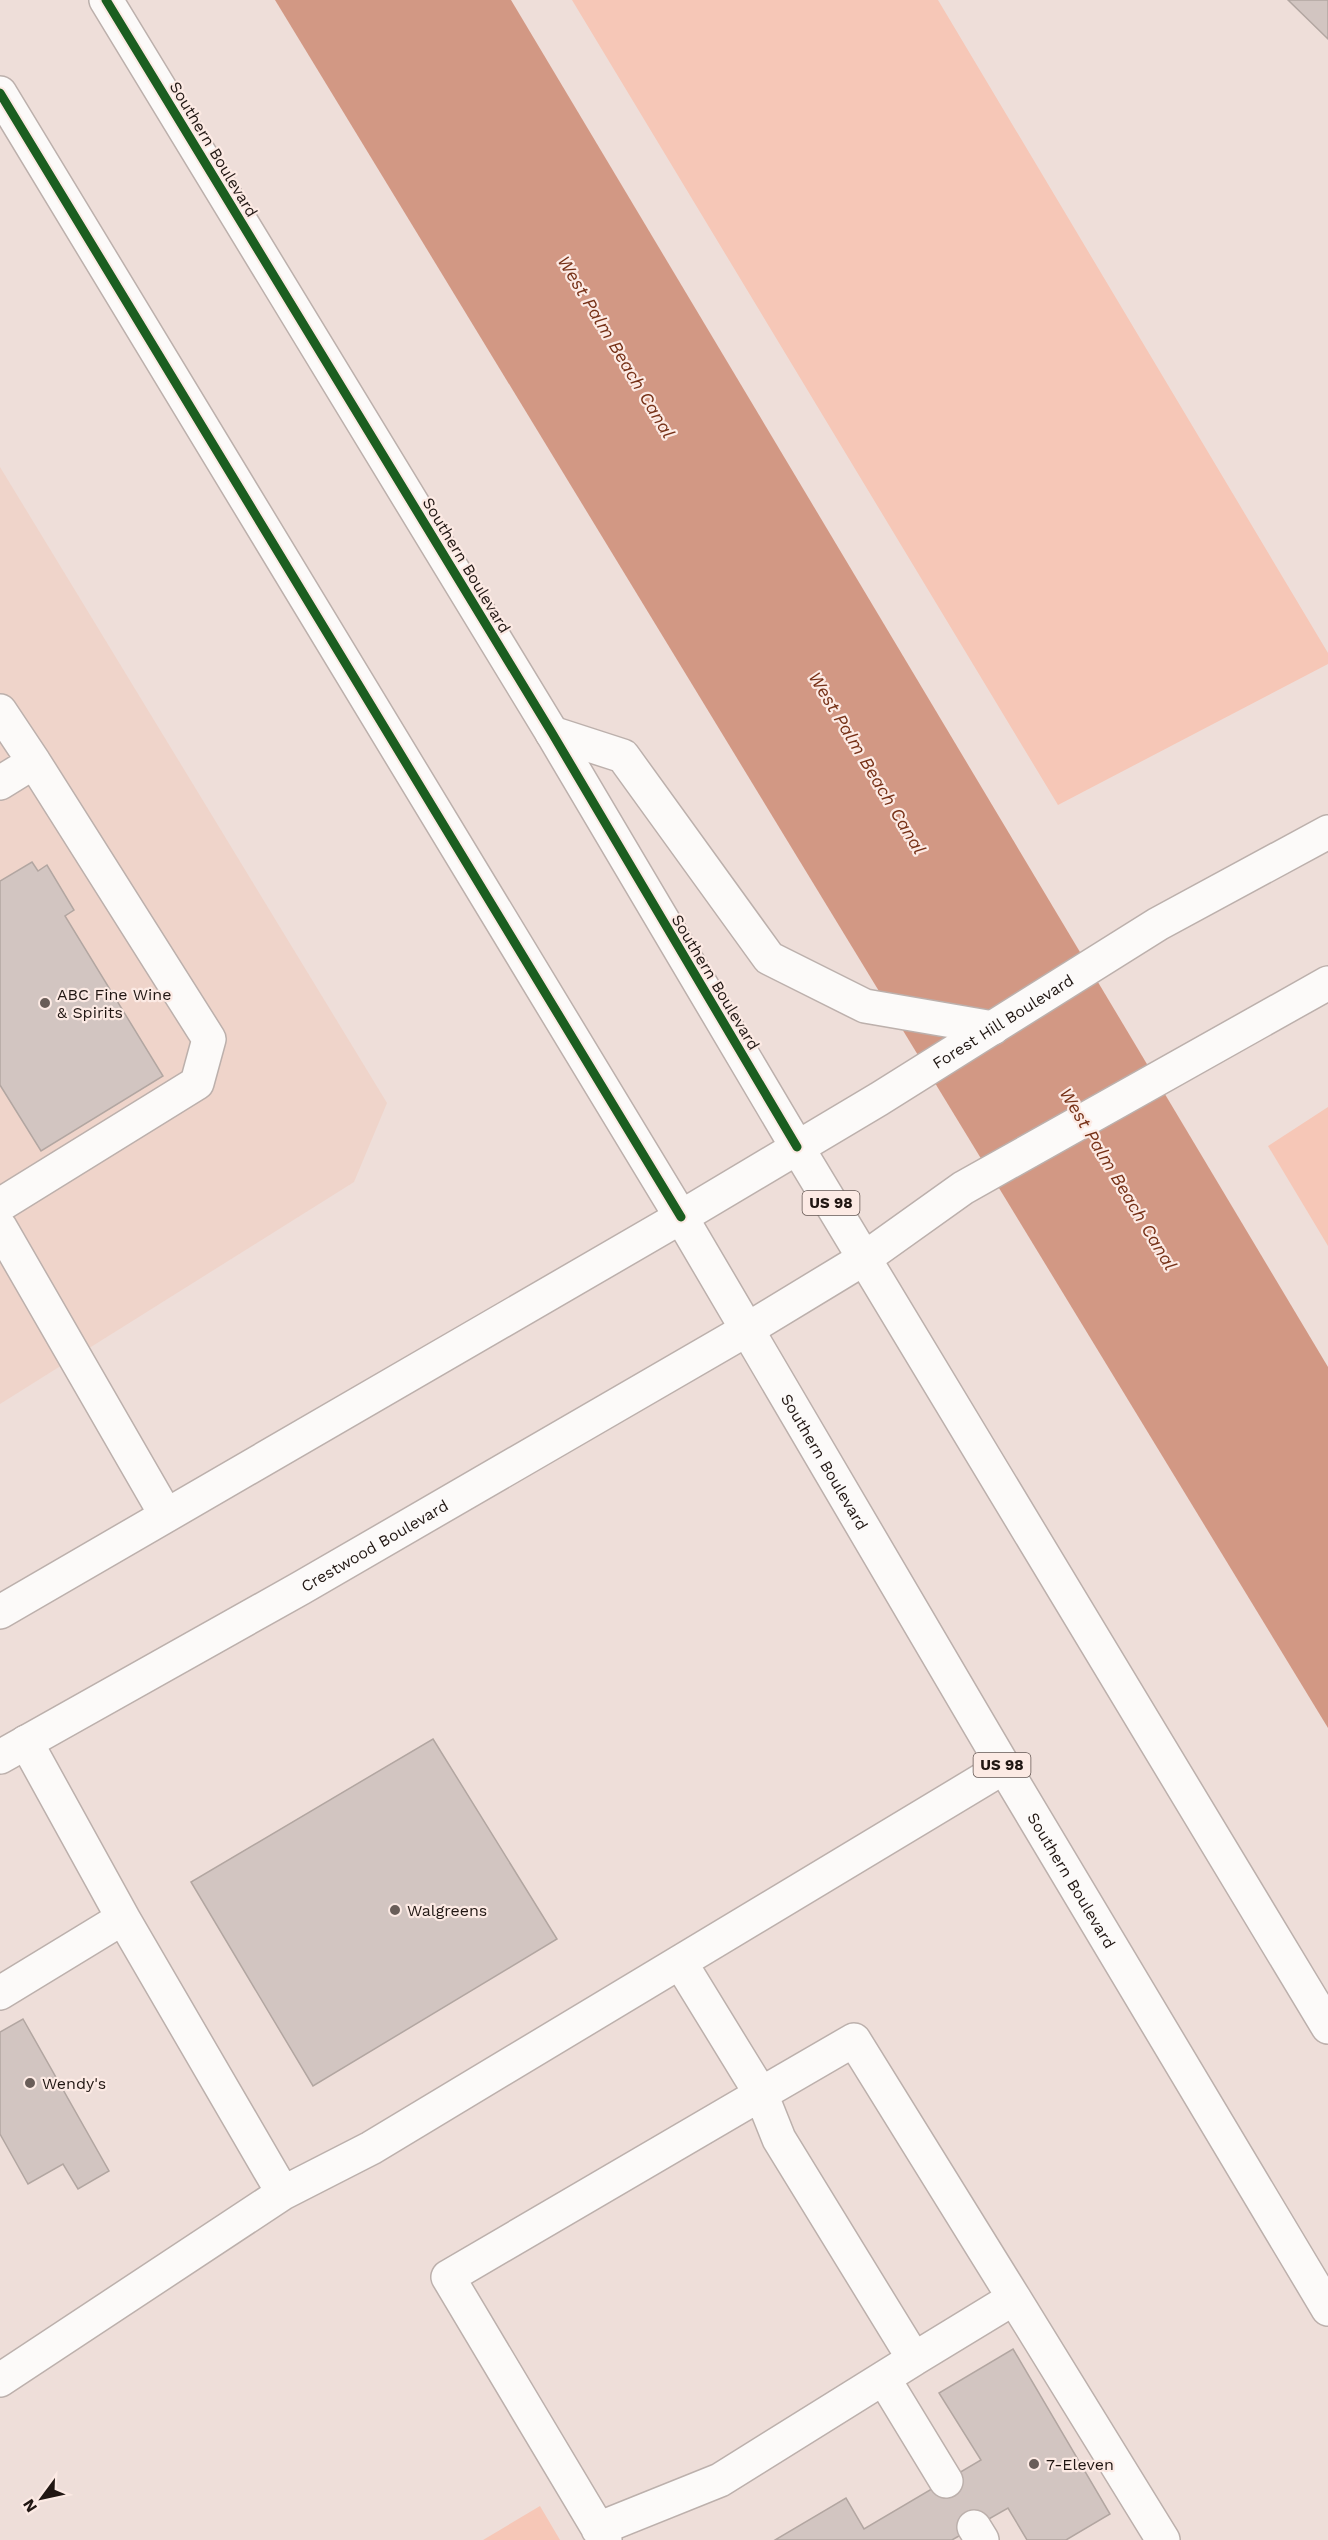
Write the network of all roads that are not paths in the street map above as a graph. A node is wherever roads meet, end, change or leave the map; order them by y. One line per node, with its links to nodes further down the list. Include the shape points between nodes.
1 (106, 0): 4 (main road, Southern Boulevard / US 98)
2 (0, 93): 12 (main road, Southern Boulevard / US 98)
3 (0, 711): 5 (main road)
4 (552, 733): 9 (main road, via 623,756 769,958 865,1006); 10 (main road, Southern Boulevard / US 98)
5 (34, 762): 6 (main road); 11 (main road, via 209,1039 197,1083)
6 (0, 783)
7 (1328, 832): 9 (main road, Forest Hill Boulevard, via 1158,924)
8 (1328, 983): 14 (main road, via 963,1188)
9 (993, 1028): 10 (main road, Forest Hill Boulevard)
10 (797, 1147): 12 (main road, Forest Hill Boulevard); 14 (main road, Southern Boulevard / US 98)
11 (0, 1205)
12 (681, 1217): 15 (main road, Southern Boulevard / US 98); 16 (main road)
13 (4, 1243): 16 (main road)
14 (865, 1258): 15 (main road); 23 (main road, Southern Boulevard / US 98)
15 (748, 1329): 18 (main road, Crestwood Boulevard, via 301,1588); 19 (main road, Southern Boulevard / US 98)
16 (166, 1515): 17 (main road)
17 (0, 1612)
18 (13, 1749): 20 (main road)
19 (1004, 1767): 21 (main road); 27 (main road, Southern Boulevard / US 98)
20 (123, 1918): 22 (main road); 25 (main road)
21 (680, 1962): 24 (main road); 25 (main road, via 371,2148)
22 (0, 1993)
23 (1328, 2027)
24 (761, 2094): 26 (main road, via 854,2040); 28 (main road, via 779,2139); 32 (main road, via 448,2277)
25 (283, 2193): 29 (main road)
26 (1014, 2298): 28 (main road); 33 (main road)
27 (1328, 2309)
28 (914, 2359): 30 (main road)
29 (2, 2373)
30 (884, 2379): 31 (main road); 32 (main road, via 720,2480)
31 (946, 2481)
32 (602, 2535)
33 (1155, 2537)

